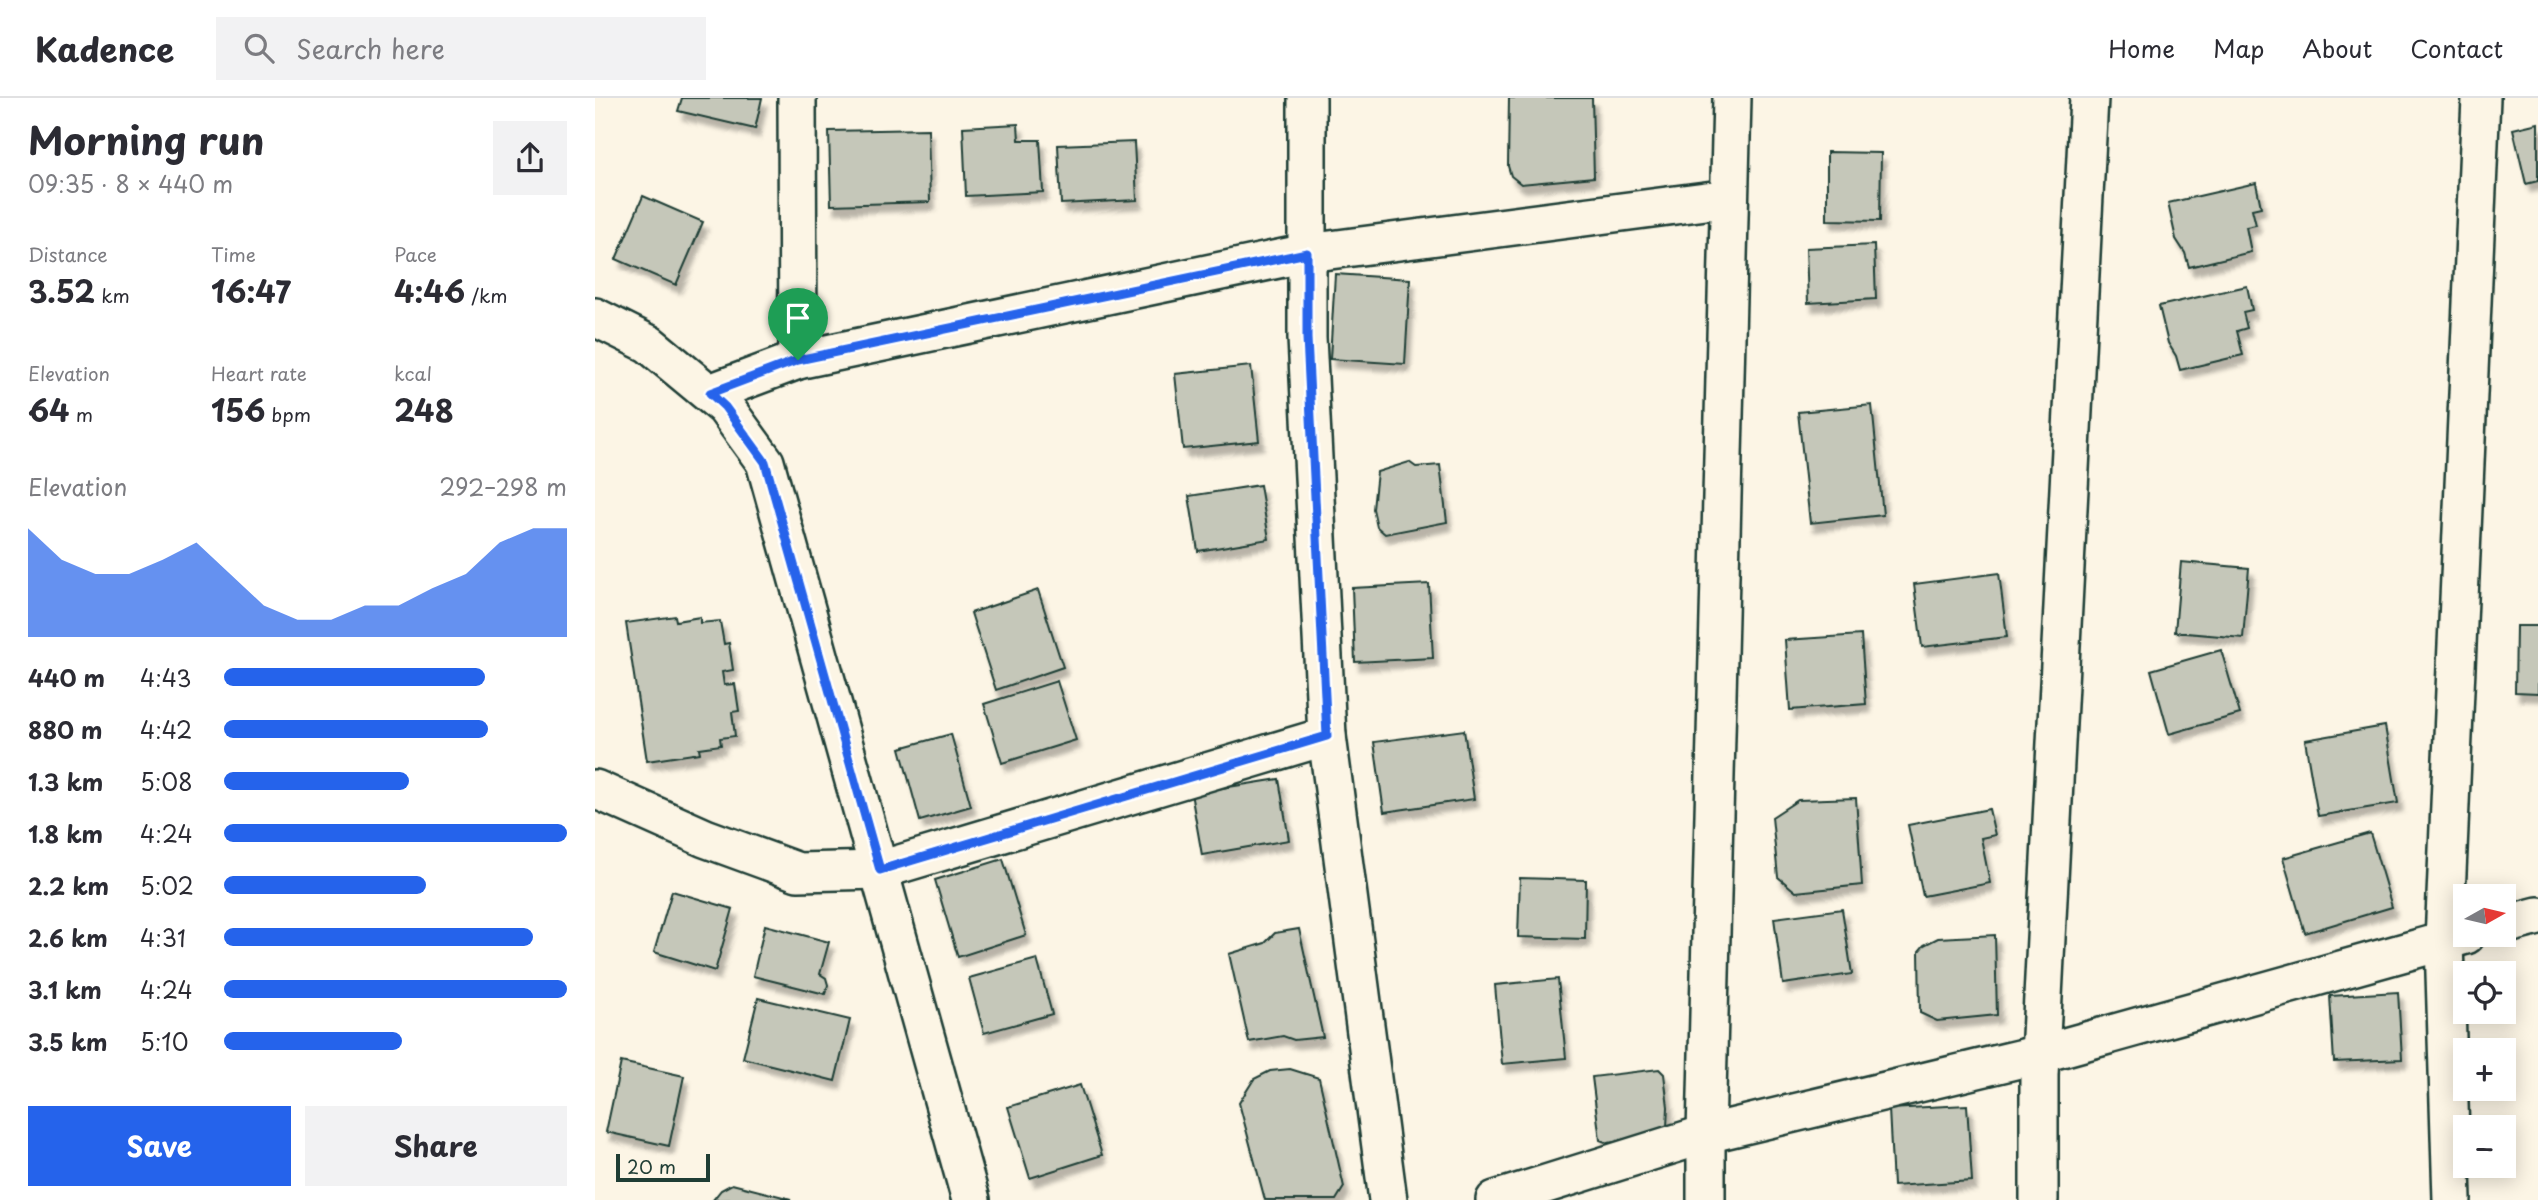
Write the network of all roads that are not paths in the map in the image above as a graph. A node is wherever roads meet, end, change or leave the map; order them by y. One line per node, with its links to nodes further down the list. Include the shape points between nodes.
1 (797, 98): 9 (street)
2 (1307, 98): 7 (street)
3 (1732, 98): 6 (street)
4 (2089, 98): 19 (street)
5 (2481, 98): 14 (street)
6 (1729, 198): 7 (street); 20 (street)
7 (1307, 253): 9 (street); 11 (street, via 1307,338)
8 (595, 317): 10 (street, via 649,344)
9 (798, 360): 10 (street)
10 (710, 393): 13 (street, via 765,462)
11 (1327, 736): 13 (street); 22 (street)
12 (595, 789): 13 (street, via 705,838 798,872)
13 (880, 870): 21 (street)
14 (2458, 884)
15 (2538, 916): 16 (street)
16 (2517, 922)
17 (2453, 939): 19 (street)
18 (2456, 947): 26 (street)
19 (2040, 1054): 20 (street); 25 (street)
20 (1706, 1134): 23 (street); 24 (street)
21 (971, 1200)
22 (1388, 1200)
23 (1495, 1200)
24 (1706, 1200)
25 (2039, 1200)
26 (2452, 1200)

